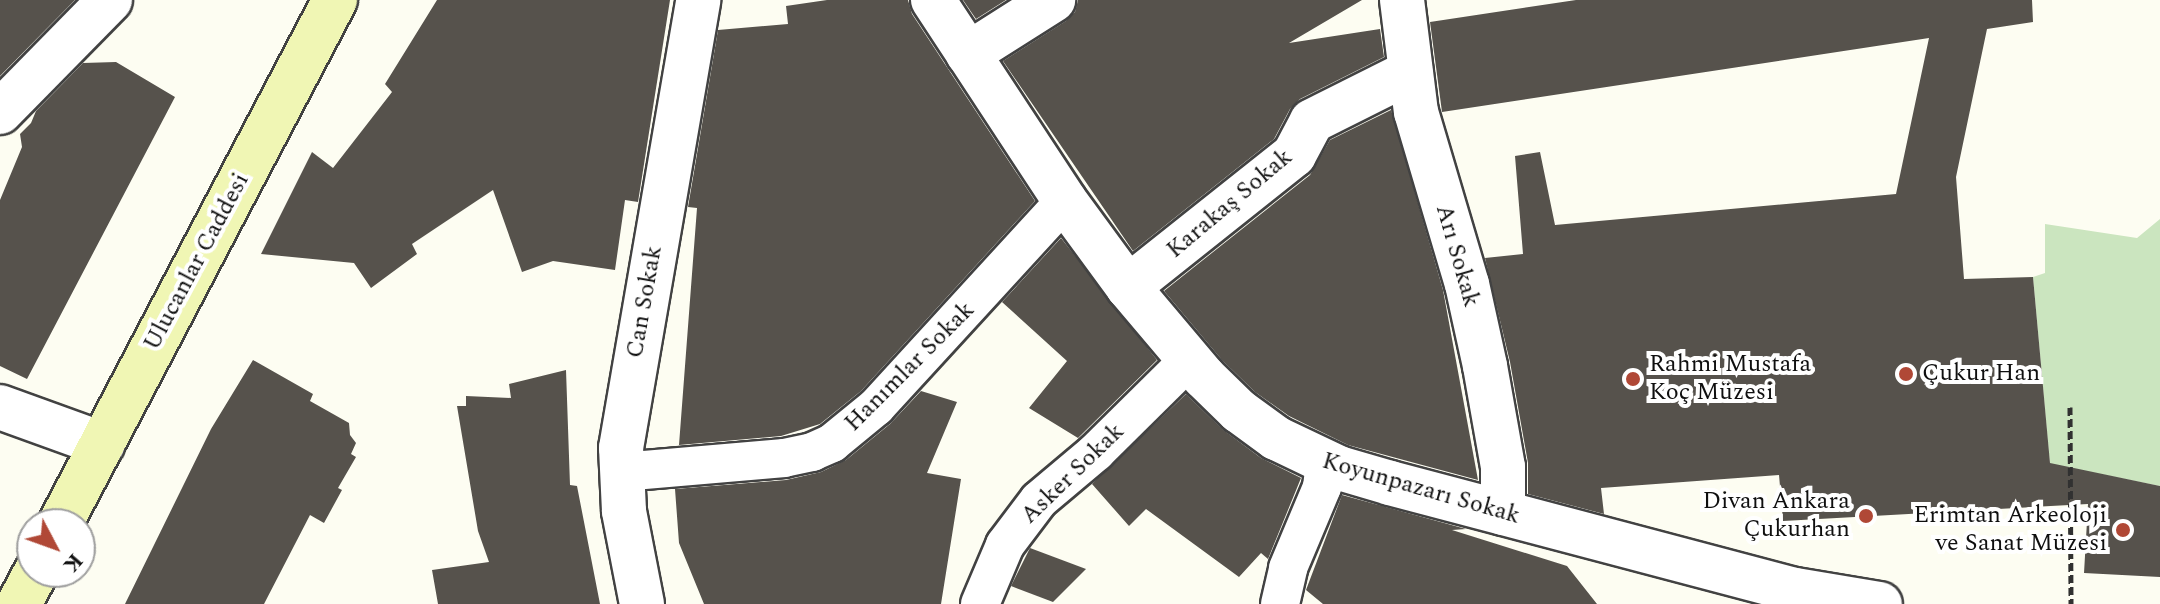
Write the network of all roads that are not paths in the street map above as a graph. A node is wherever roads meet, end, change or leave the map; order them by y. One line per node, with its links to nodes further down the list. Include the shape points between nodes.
1 (110, 0): 10 (street)
2 (335, 0): 15 (main road, Ulucanlar Caddesi)
3 (698, 0): 17 (street, Can Sokak)
4 (933, 0): 8 (street, Koyunpazarı Sokak)
5 (1053, 0): 8 (street)
6 (1402, 0): 9 (street, Arı Sokak)
7 (1409, 0): 9 (street)
8 (968, 54): 11 (street, Koyunpazarı Sokak)
9 (1415, 68): 12 (street, Karakaş Sokak, via 1312,121 1294,155); 19 (street, Arı Sokak, via 1416,112 1485,366 1503,467)
10 (0, 112)
11 (1065, 201): 12 (street, Koyunpazarı Sokak); 17 (street, Hanımlar Sokak, via 876,407 832,443 784,458)
12 (1128, 287): 13 (street, Koyunpazarı Sokak)
13 (1189, 360): 16 (street, Koyunpazarı Sokak, via 1239,411 1276,438); 21 (street, Asker Sokak, via 1039,500 1005,545)
14 (0, 407): 15 (street)
15 (102, 444): 18 (main road, Ulucanlar Caddesi)
16 (1325, 461): 19 (street, Koyunpazarı Sokak); 22 (street, via 1322,487 1288,568)
17 (621, 472): 20 (street, Can Sokak)
18 (68, 508)
19 (1503, 513): 23 (street, Koyunpazarı Sokak, via 1796,590)
20 (642, 604)
21 (980, 604)
22 (1280, 604)
23 (1880, 604)

